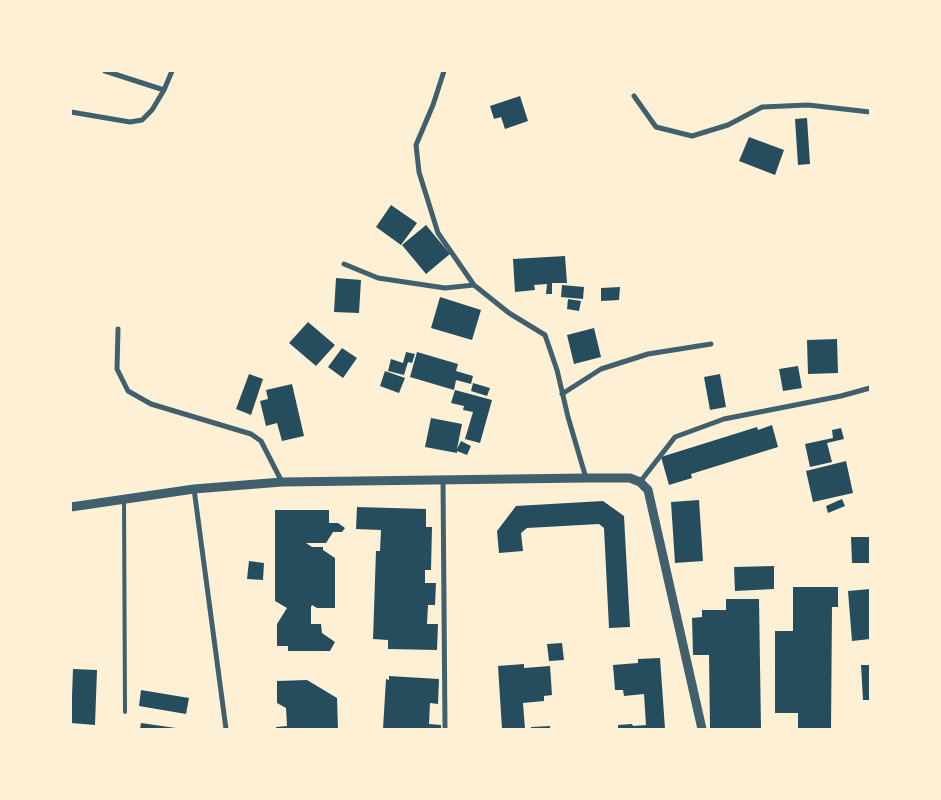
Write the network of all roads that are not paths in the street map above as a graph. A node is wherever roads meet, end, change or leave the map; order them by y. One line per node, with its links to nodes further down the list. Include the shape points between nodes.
1 (105, 71): 4 (street)
2 (172, 71): 4 (street)
3 (444, 71): 9 (street, via 416,145 419,172 438,233)
4 (164, 90): 6 (street, via 142,120 130,122)
5 (634, 96): 7 (street, via 656,127 692,136 728,125 762,107 808,105)
6 (71, 112)
7 (870, 112)
8 (344, 264): 9 (street, via 378,278 445,288)
9 (474, 286): 13 (street, via 545,335)
10 (118, 329): 16 (street, via 117,369 128,391 151,404 251,434 261,441)
11 (711, 344): 13 (street, via 648,354 601,369)
12 (870, 388): 17 (street, via 724,419 675,437)
13 (562, 394): 14 (street)
14 (586, 478): 15 (street); 17 (street, via 630,478)
15 (443, 480): 16 (street); 23 (street)
16 (282, 482): 18 (street)
17 (640, 482): 24 (street, via 648,490)
18 (194, 489): 19 (street); 22 (street)
19 (124, 499): 20 (street); 21 (lane)
20 (71, 507)
21 (125, 712)
22 (226, 729)
23 (446, 729)
24 (702, 729)

